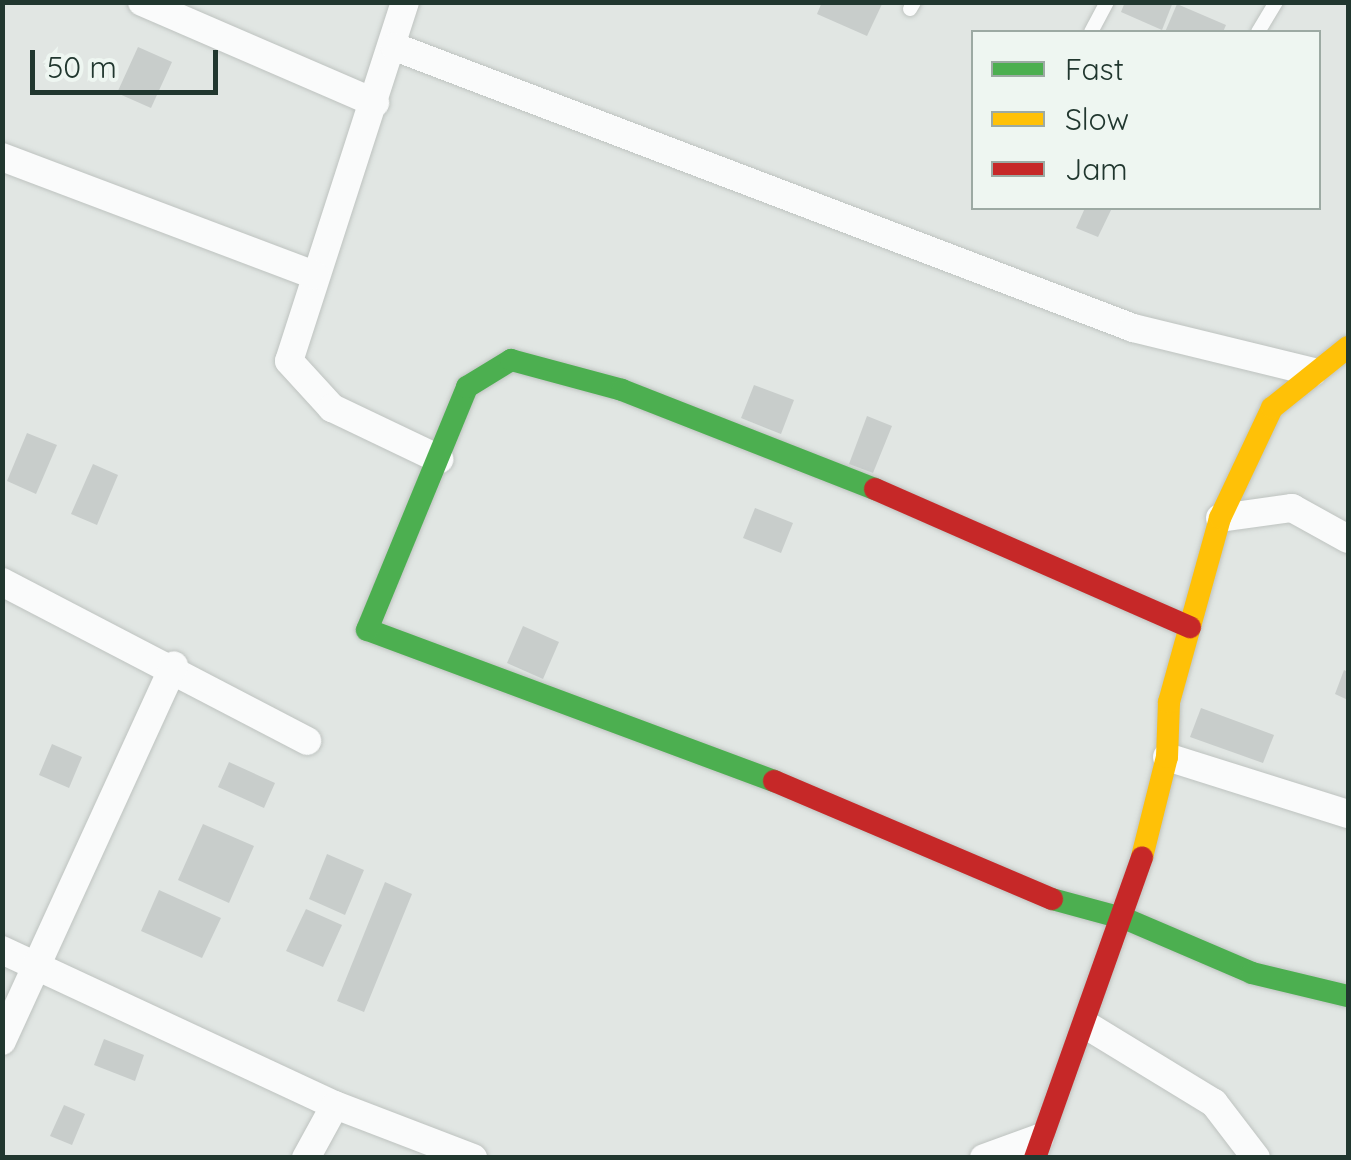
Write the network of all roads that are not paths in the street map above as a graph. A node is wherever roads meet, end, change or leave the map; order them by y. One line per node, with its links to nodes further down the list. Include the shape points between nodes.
1 (142, 2): 8 (street)
2 (406, 2): 7 (street)
3 (1107, 2): 5 (lane)
4 (1276, 2): 6 (lane)
5 (1092, 30)
6 (1259, 30)
7 (395, 47): 8 (street); 12 (street, via 1133,328)
8 (375, 103): 10 (street)
9 (2, 157): 10 (street)
10 (315, 275): 13 (street, via 289,362 332,408)
11 (1348, 347): 12 (street)
12 (1313, 372): 14 (street, via 1272,408)
13 (439, 459): 17 (street, via 467,387 511,360 622,390 886,494); 22 (street, via 368,630 874,818 1089,916)
14 (1220, 518): 15 (street, via 1292,508); 17 (street)
15 (1348, 538)
16 (2, 582): 18 (street)
17 (1190, 627): 20 (street, via 1169,702)
18 (174, 666): 19 (street); 24 (street)
19 (307, 741)
20 (1166, 757): 21 (street); 22 (street)
21 (1348, 814)
22 (1126, 919): 25 (street, via 1252,973); 26 (street)
23 (2, 950): 24 (street)
24 (40, 966): 27 (street); 28 (street)
25 (1348, 996)
26 (1091, 1028): 29 (street); 33 (street, via 1214,1102)
27 (2, 1041)
28 (335, 1105): 30 (street); 31 (street)
29 (1037, 1148): 32 (street)
30 (306, 1158)
31 (473, 1158)
32 (984, 1158)
33 (1256, 1158)

